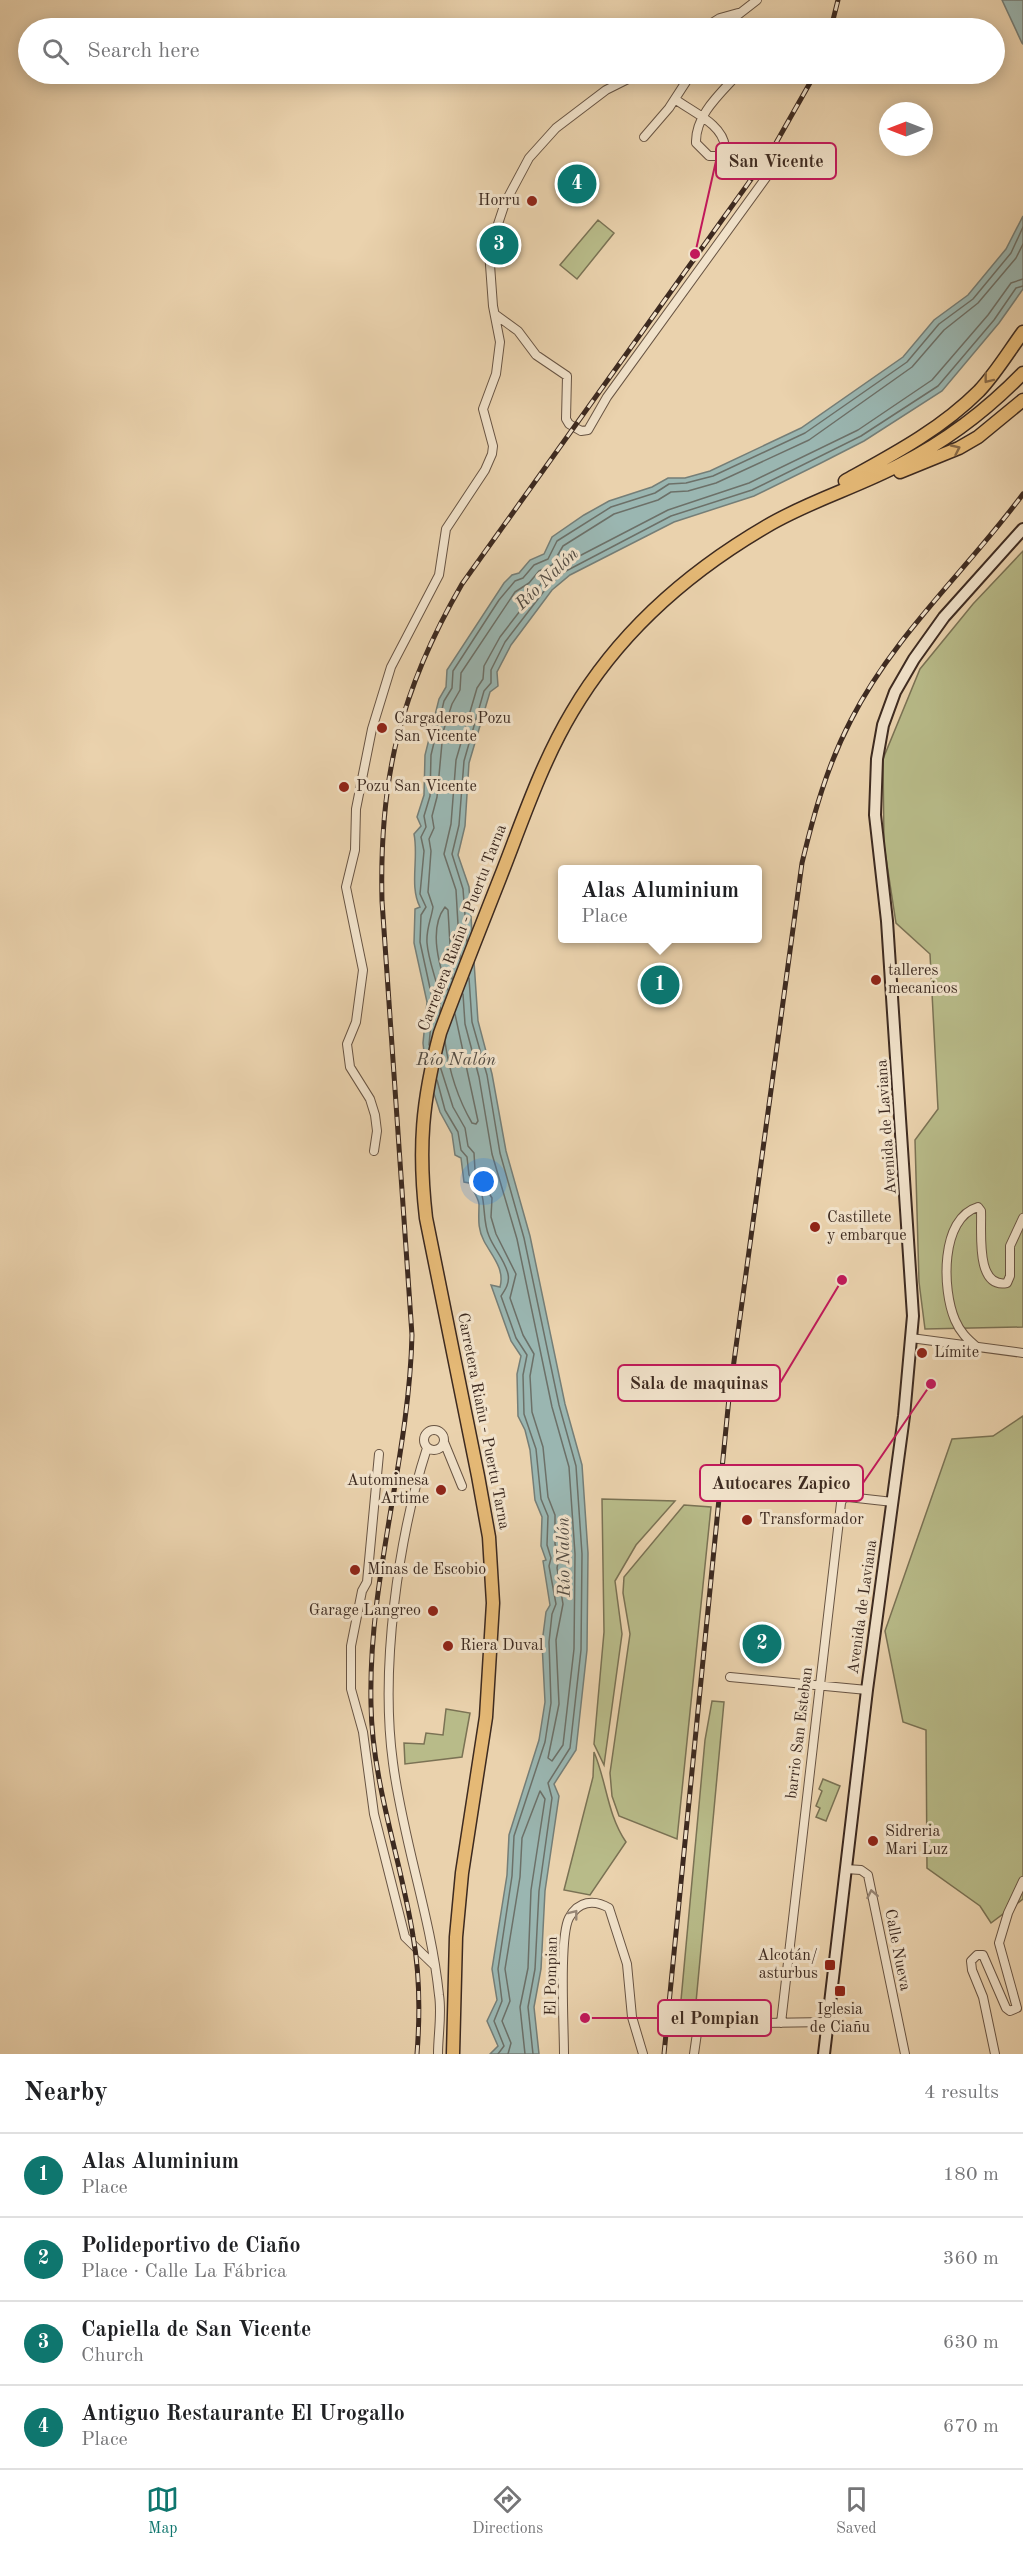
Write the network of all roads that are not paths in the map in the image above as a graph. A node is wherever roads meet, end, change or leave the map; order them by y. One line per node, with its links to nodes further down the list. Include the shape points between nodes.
1 (758, 0): 2 (street)
2 (741, 12): 3 (street); 4 (street)
3 (720, 18)
4 (734, 18)
5 (618, 84): 12 (street, via 556,128 524,166 505,203 489,251)
6 (685, 84): 8 (street)
7 (730, 84): 9 (street)
8 (675, 99): 9 (street); 10 (street)
9 (701, 118): 9 (street, via 696,143 709,156 720,156 724,139 720,131)
10 (644, 138)
11 (786, 150): 12 (street, via 607,397 588,430 581,431 566,419 567,376 536,355 519,331)
12 (496, 315): 19 (street, via 499,355 483,414 492,454 446,529 439,575 392,667 377,708 356,809 355,850 346,893 361,953 362,987 347,1050 350,1067 375,1115)
13 (1023, 332): 17 (main road, one-way to 17, via 980,390 940,424)
14 (1023, 373): 16 (main road, Carretera Riañu - Puertu Tarna, via 974,420 938,443 900,465)
15 (1023, 400): 16 (main road, one-way to 15, via 959,448)
16 (822, 499): 17 (main road, Carretera Riañu - Puertu Tarna)
17 (781, 517): 39 (main road, Carretera Riañu - Puertu Tarna, via 698,570 662,601 623,640 593,679 551,752 440,1033 428,1077 420,1149 426,1218 489,1537 493,1603 486,1717 457,1926)
18 (1023, 529): 21 (street, Avenida de Laviana, via 944,617 914,659 895,692 883,725 877,759 875,815 887,921 913,1282)
19 (374, 1151)
20 (1023, 1218): 22 (street, via 1010,1246 1010,1276 1001,1284 992,1281 983,1266 978,1206 954,1226 945,1270 953,1317 963,1336)
21 (911, 1338): 22 (street); 29 (street, Avenida de Laviana)
22 (978, 1348): 23 (street)
23 (1023, 1353)
24 (444, 1442): 25 (street); 25 (street, via 441,1432 433,1429 424,1440); 27 (street)
25 (431, 1449): 27 (street); 35 (street, via 418,1475 397,1589 389,1656 389,1707 393,1765)
26 (379, 1454): 35 (street, via 367,1582 351,1646 351,1689 363,1732 374,1814 405,1937)
27 (450, 1455): 28 (street)
28 (462, 1486)
29 (893, 1502): 31 (street, barrio San Esteban, via 843,1498); 32 (street, Avenida de Laviana)
30 (730, 1677): 31 (street)
31 (819, 1685): 32 (street); 37 (street, barrio San Esteban)
32 (867, 1690): 33 (street, Avenida de Laviana)
33 (846, 1869): 36 (street, Avenida de Laviana); 44 (street, Calle Nueva, one-way to 33, via 868,1875)
34 (1023, 1881): 45 (street, via 999,1943 1017,2008 1006,2008 983,1955 971,1961)
35 (434, 1965): 38 (street, via 440,1996)
36 (828, 2022): 37 (street); 43 (street, Avenida de Laviana)
37 (781, 2023): 42 (street, via 700,2021)
38 (438, 2054)
39 (453, 2054)
40 (564, 2054): 41 (street, El Pompian, one-way to 41, via 565,1935 570,1916 584,1904 600,1903 609,1908 614,1919 627,1964 632,2017)
41 (643, 2054)
42 (694, 2054)
43 (824, 2054)
44 (905, 2054)
45 (995, 2054)

